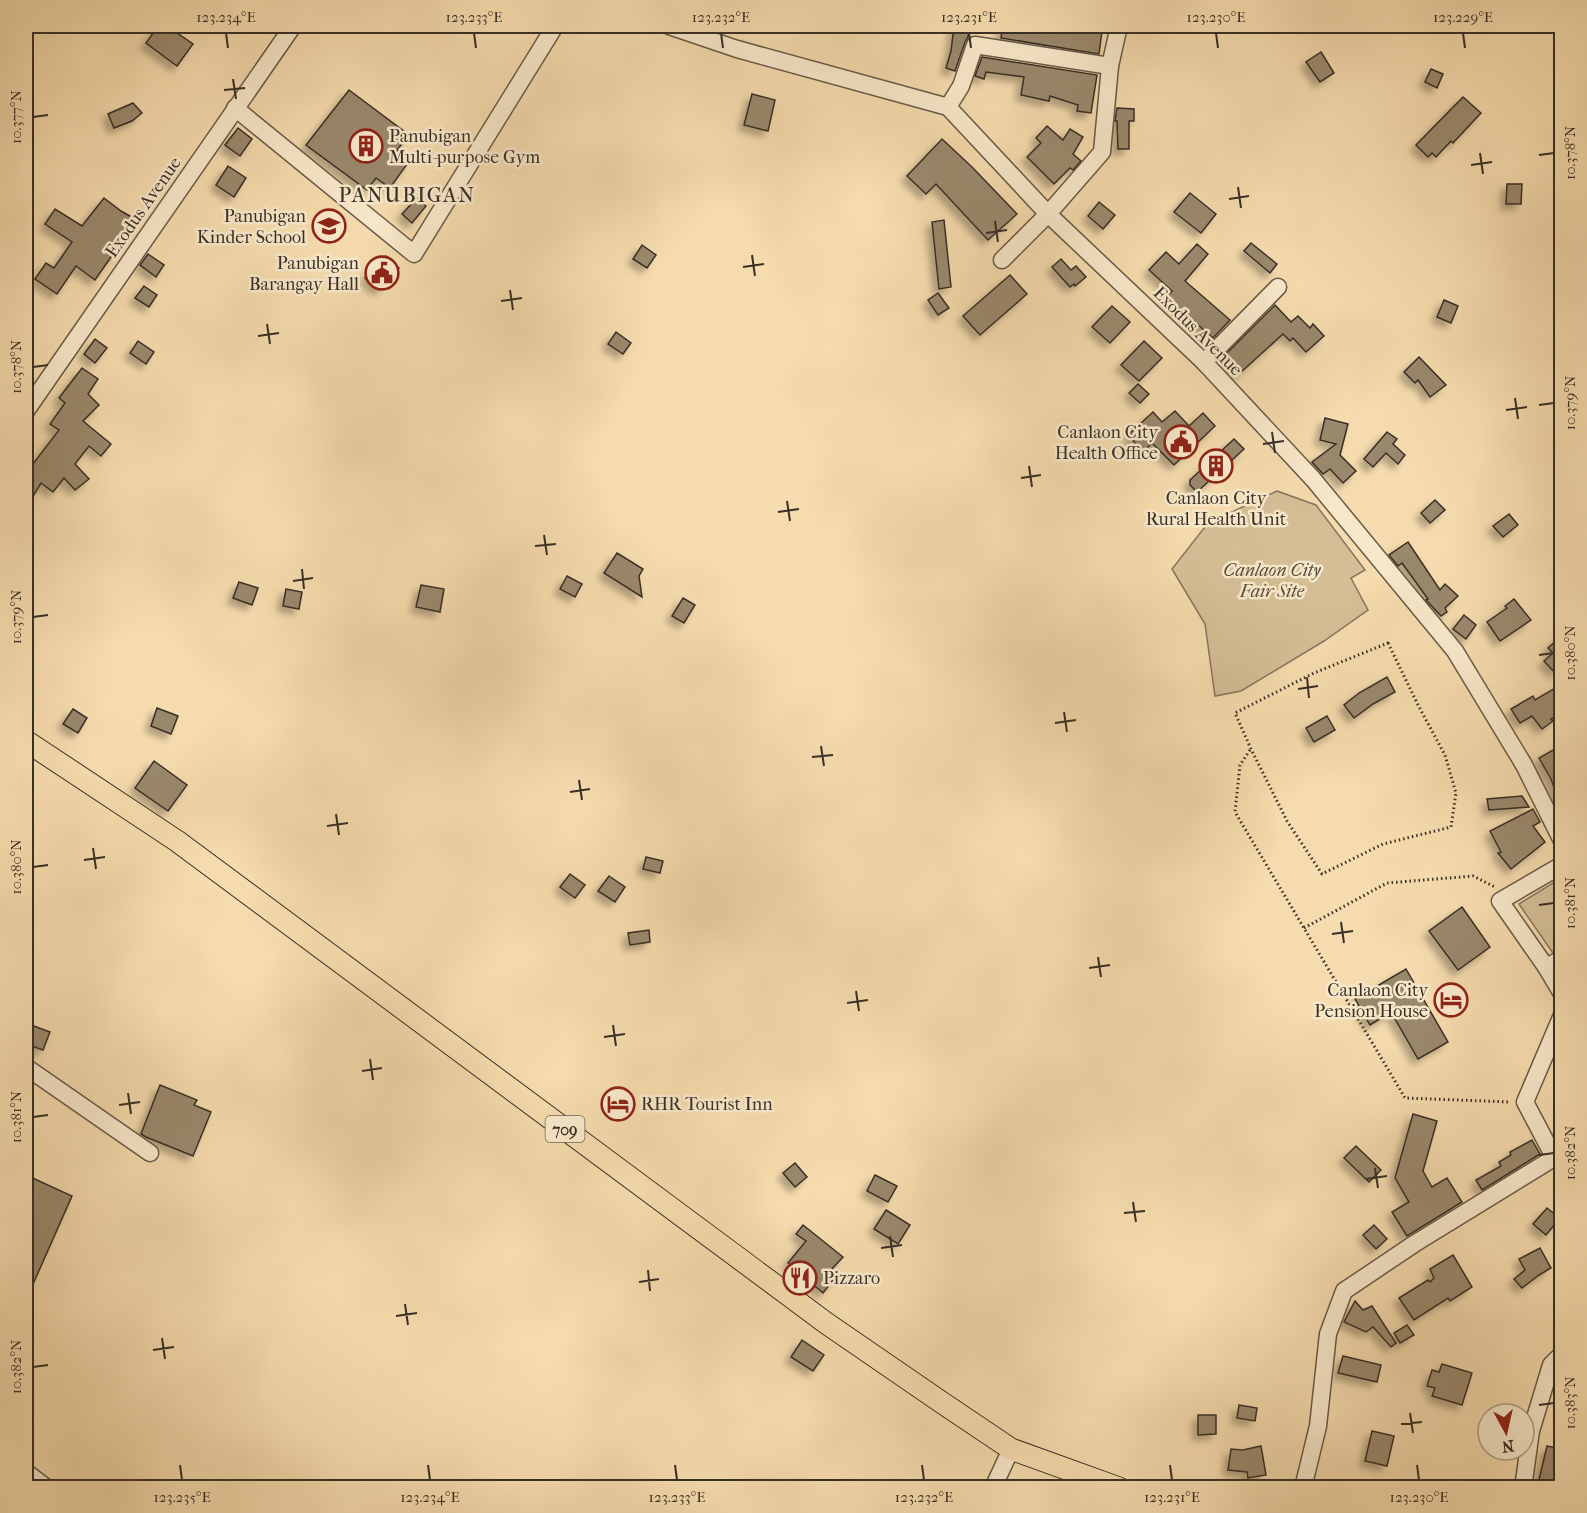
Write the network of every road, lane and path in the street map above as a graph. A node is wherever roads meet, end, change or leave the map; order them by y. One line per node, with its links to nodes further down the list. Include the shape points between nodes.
1 (294, 26): 7 (street, Exodus Avenue)
2 (555, 26): 7 (street, via 414,254)
3 (669, 26): 6 (street, via 737,50)
4 (1119, 26): 5 (street)
5 (1110, 66): 6 (street, via 975,45 961,86); 8 (street, via 1102,152)
6 (948, 107): 8 (street, Exodus Avenue)
7 (235, 108): 12 (street, Exodus Avenue)
8 (1048, 214): 9 (street); 11 (street, Exodus Avenue)
9 (1002, 260)
10 (1278, 287): 11 (street)
11 (1204, 362): 15 (street, Exodus Avenue, via 1313,479 1455,651 1524,765)
12 (26, 411)
13 (26, 741): 28 (main road, 709, via 177,841 826,1323)
14 (1251, 749): 14 (path, via 1235,713 1314,673 1388,643 1445,755 1456,793 1451,827 1383,844 1323,874 1287,821); 18 (path, via 1240,765 1235,812)
15 (1562, 841)
16 (1562, 865): 17 (street)
17 (1510, 895): 18 (path, via 1473,876 1387,883); 20 (street, via 1500,901)
18 (1304, 928): 24 (path, via 1405,1098)
19 (1562, 958): 20 (street)
20 (1546, 967): 21 (street)
21 (1562, 994)
22 (1562, 1015): 24 (street)
23 (26, 1068): 25 (street)
24 (1525, 1102): 26 (street)
25 (150, 1153)
26 (1559, 1158): 33 (street, via 1414,1244 1344,1291 1328,1334 1318,1426)
27 (1562, 1354): 34 (street, via 1551,1365 1531,1431)
28 (1011, 1449): 31 (street); 32 (main road, 709)
29 (26, 1472): 30 (street)
30 (47, 1488)
31 (993, 1488)
32 (1119, 1488)
33 (1303, 1488)
34 (1523, 1488)

